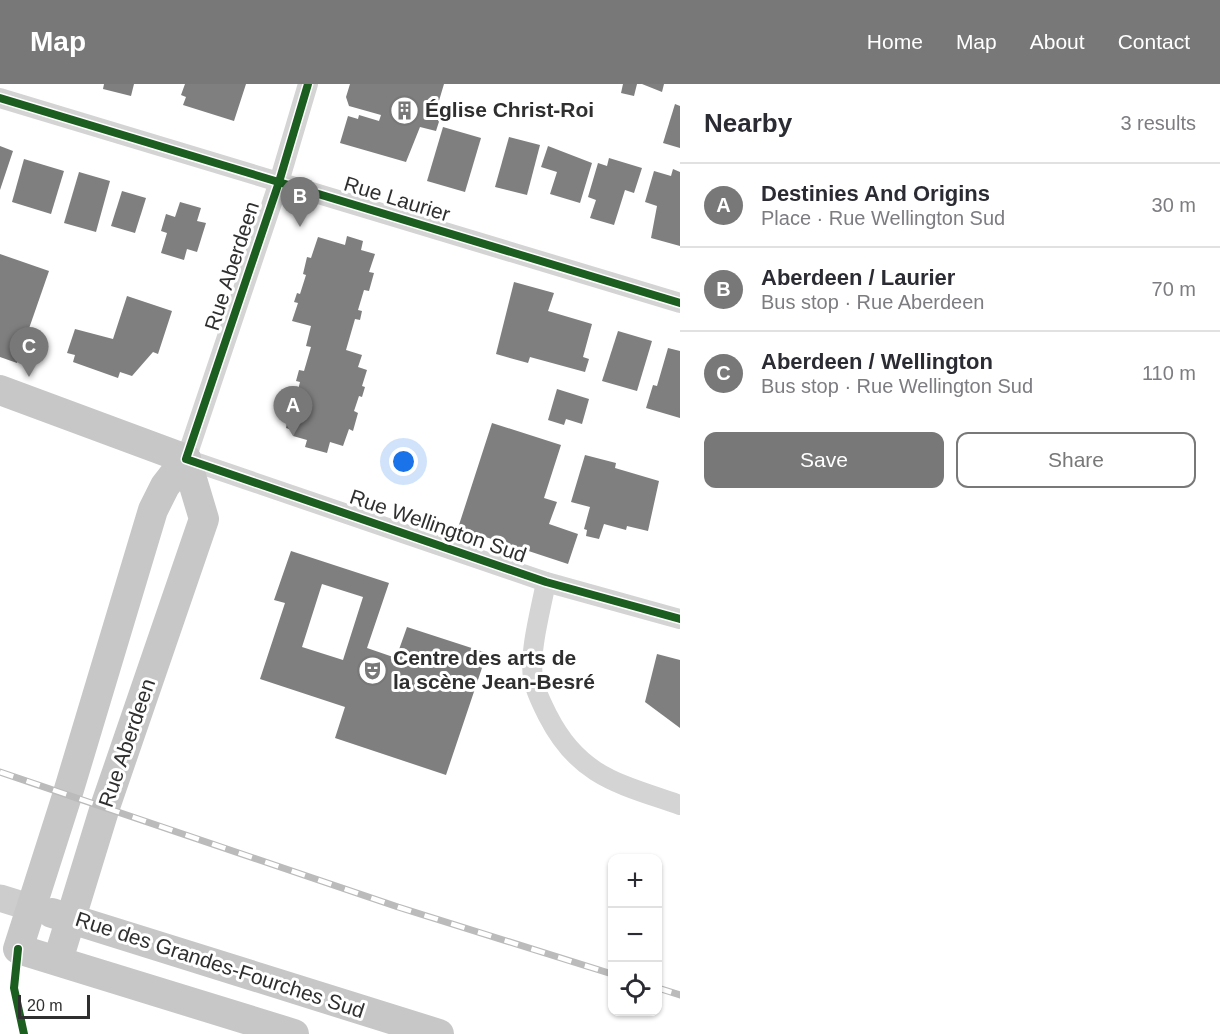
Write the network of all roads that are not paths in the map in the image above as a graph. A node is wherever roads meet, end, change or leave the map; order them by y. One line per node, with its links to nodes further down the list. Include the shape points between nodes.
1 (309, 84): 3 (street, Rue Aberdeen)
2 (0, 98): 3 (street, Rue Laurier)
3 (279, 182): 4 (street, Rue Laurier); 6 (street, Rue Aberdeen)
4 (680, 303)
5 (0, 390): 6 (main road, Rue Wellington Sud)
6 (186, 459): 7 (street, Rue Wellington Sud); 11 (main road, Rue Aberdeen, via 153,510 68,796); 12 (main road, Rue Aberdeen, via 204,519)
7 (546, 582): 8 (street, Rue Wellington Sud); 9 (street, via 532,677 555,731 565,747 590,769)
8 (680, 619)
9 (680, 805)
10 (0, 898): 11 (main road, Rue des Grandes-Fourches Sud)
11 (29, 907): 12 (main road, Rue des Grandes-Fourches Sud); 13 (main road, Rue Aberdeen)
12 (70, 917): 14 (main road, Rue Aberdeen); 16 (main road, Rue des Grandes-Fourches Sud)
13 (9, 946): 14 (main road, Rue des Grandes-Fourches Sud)
14 (58, 960): 15 (main road, Rue des Grandes-Fourches Sud)
15 (294, 1034)
16 (439, 1034)

